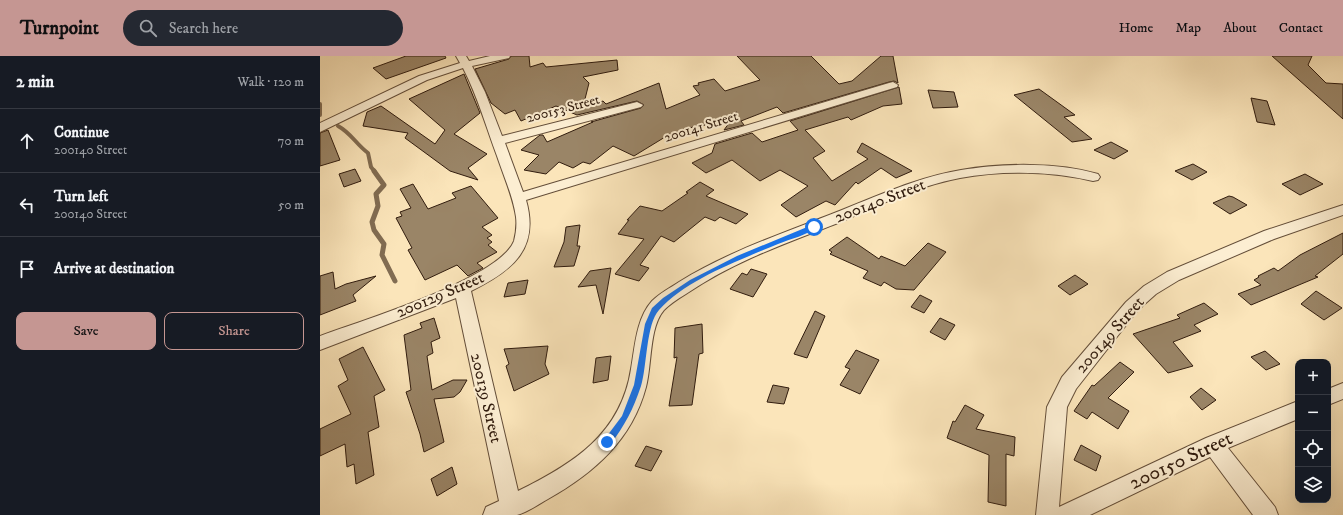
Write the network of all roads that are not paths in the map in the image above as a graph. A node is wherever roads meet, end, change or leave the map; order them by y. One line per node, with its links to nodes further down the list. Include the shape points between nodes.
1 (505, 56): 2 (street)
2 (464, 60): 5 (street); 6 (street, 200129 Street, via 473,75)
3 (893, 85): 8 (street, 200141 Street)
4 (637, 105): 6 (street, 200153 Street)
5 (320, 128)
6 (498, 141): 8 (street, 200129 Street)
7 (1093, 177): 16 (street, 200140 Street, via 1057,169 974,172 944,178 882,199 800,232 692,281 655,310 648,324 637,385 625,418 607,442 556,483)
8 (518, 198): 10 (street, 200129 Street, via 524,226 522,237 514,252 490,274)
9 (1343, 210): 18 (street, 200149 Street, via 1269,235 1174,276 1150,290 1132,306 1068,383 1057,407)
10 (462, 290): 11 (street, 200129 Street); 16 (street, 200139 Street)
11 (320, 342)
12 (1343, 391): 13 (street)
13 (1331, 396)
14 (1295, 411): 15 (street, 200150 Street)
15 (1213, 445): 19 (street, 200150 Street); 20 (street)
16 (511, 506): 17 (street, 200140 Street)
17 (494, 515)
18 (1047, 515)
19 (1066, 515)
20 (1266, 515)

